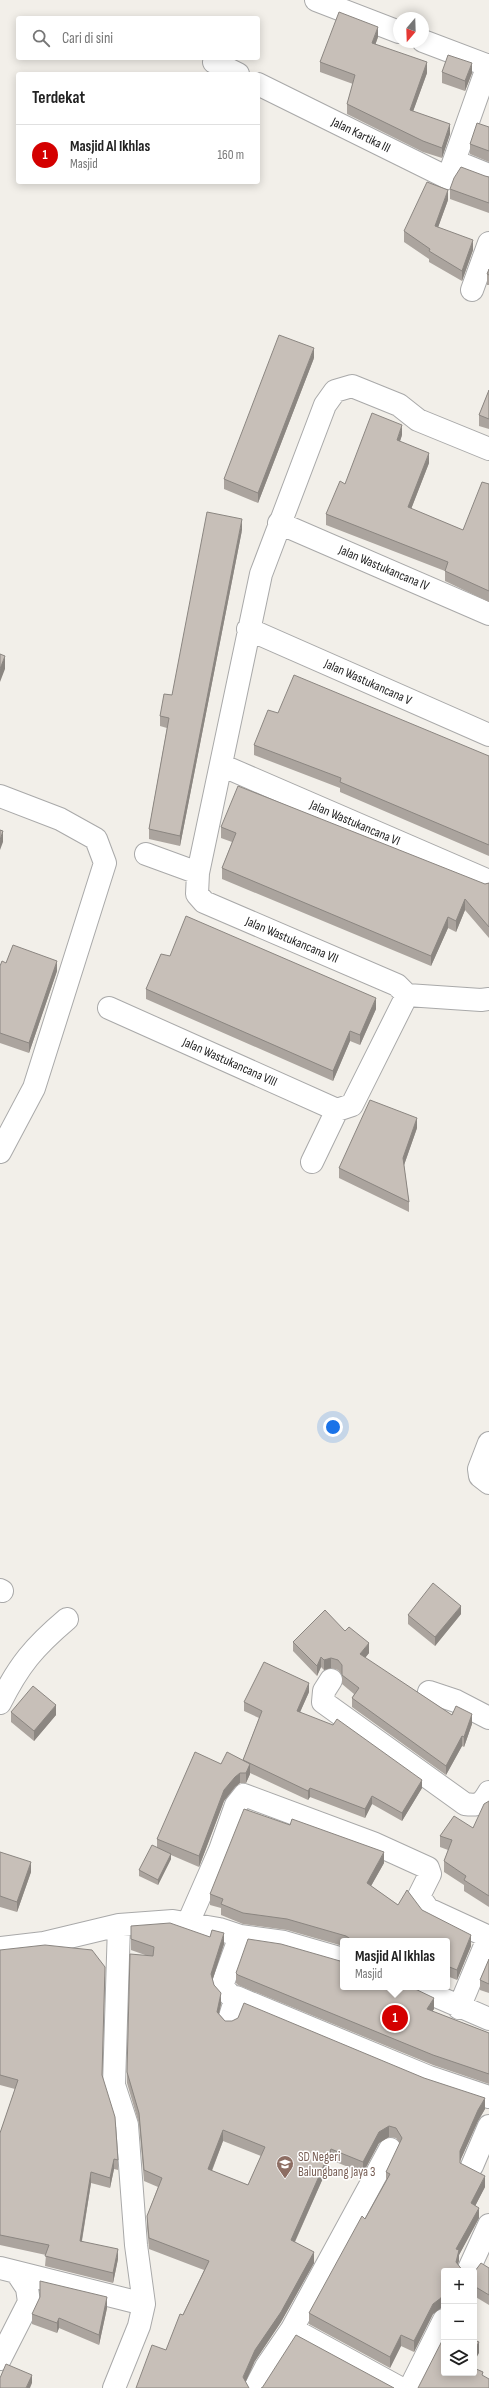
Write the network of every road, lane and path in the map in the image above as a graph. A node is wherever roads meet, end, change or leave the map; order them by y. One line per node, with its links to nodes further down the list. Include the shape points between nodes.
1 (316, 0): 2 (street)
2 (393, 30)
3 (429, 43): 5 (street)
4 (214, 62): 6 (street)
5 (488, 65): 8 (street, Jalan Kartika III)
6 (234, 72)
7 (260, 85): 8 (street, Jalan Kartika III, via 448,178)
8 (454, 161): 9 (street)
9 (489, 175)
10 (489, 243): 11 (street)
11 (472, 290)
12 (489, 449): 13 (street, Jalan Wastukancana VII, via 418,420 399,405 352,386 334,391 325,406)
13 (279, 523): 14 (street, Jalan Wastukancana IV); 15 (street, Jalan Wastukancana VII, via 261,574)
14 (489, 614)
15 (248, 629): 16 (street, Jalan Wastukancana V); 17 (street, Jalan Wastukancana VII)
16 (489, 734)
17 (221, 765): 20 (street, Jalan Wastukancana VII); 21 (street, Jalan Wastukancana VI)
18 (0, 796): 26 (street, via 60,819 96,839 105,863 34,1088)
19 (146, 854): 20 (street)
20 (198, 873): 22 (street, Jalan Wastukancana VII, via 197,894 204,902 397,985)
21 (489, 881)
22 (407, 995): 23 (street); 25 (street)
23 (489, 999)
24 (109, 1008): 25 (street, Jalan Wastukancana VIII)
25 (345, 1108): 27 (street)
26 (0, 1152)
27 (312, 1162)
28 (489, 1444): 29 (street, via 479,1469 480,1476)
29 (489, 1483)
30 (67, 1619): 33 (street, via 30,1653 8,1684)
31 (331, 1680): 35 (street, via 324,1690 323,1702 408,1764 465,1804 477,1806 483,1803)
32 (429, 1692): 34 (street, via 456,1701)
33 (0, 1703)
34 (489, 1718)
35 (489, 1792)
36 (188, 1923): 37 (street, via 173,1921); 38 (street); 39 (street, via 220,1850 236,1805 244,1795 373,1843 428,1868 430,1874 419,1896 428,1909)
37 (119, 1925): 40 (street, via 44,1943); 52 (street, via 114,2085 127,2125 136,2245)
38 (240, 1936): 41 (street, via 284,1942); 45 (street, via 223,1983 232,2010 236,1997 429,2077)
39 (489, 1937): 43 (street)
40 (0, 1948)
41 (340, 1958)
42 (420, 1990): 43 (street)
43 (459, 2008): 44 (street)
44 (489, 2019)
45 (489, 2097)
46 (489, 2126): 48 (street)
47 (390, 2149): 54 (street)
48 (472, 2166)
49 (489, 2225): 50 (street)
50 (469, 2268)
51 (9, 2271): 52 (street); 55 (street, via 27,2288 29,2302)
52 (144, 2304): 56 (street, via 139,2326)
53 (441, 2326): 59 (street)
54 (292, 2329): 57 (street); 58 (street)
55 (0, 2359)
56 (114, 2388)
57 (255, 2388)
58 (400, 2388)
59 (410, 2388)

